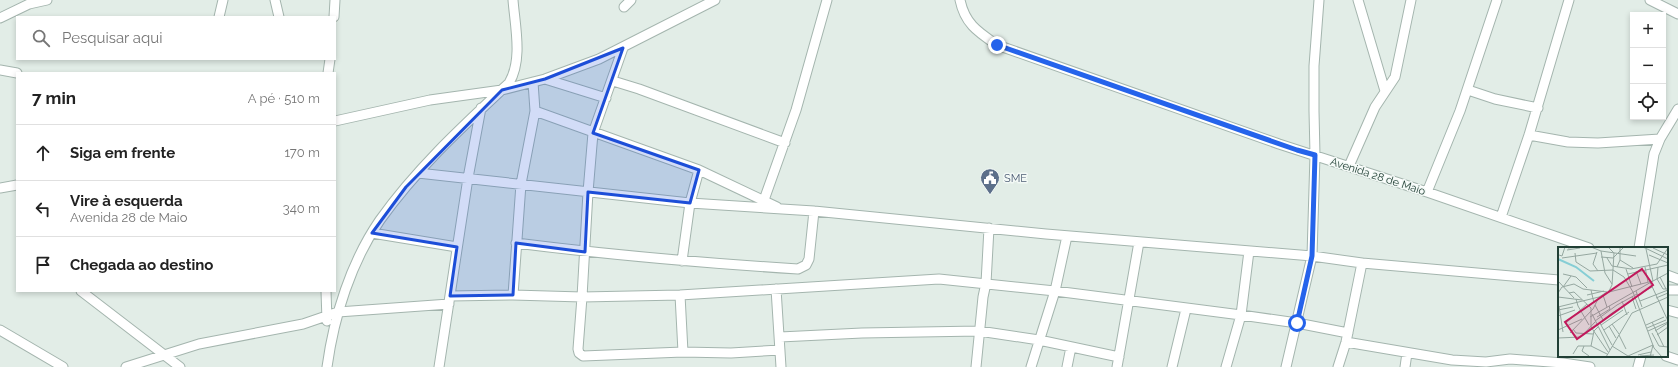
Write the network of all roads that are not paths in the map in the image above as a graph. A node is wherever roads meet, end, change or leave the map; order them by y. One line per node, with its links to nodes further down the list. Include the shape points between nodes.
1 (47, 0): 19 (street, via 29,4)
2 (222, 0): 16 (street)
3 (275, 0): 17 (street)
4 (336, 0): 18 (street)
5 (513, 0): 28 (street, via 516,68 509,83)
6 (715, 0): 20 (street)
7 (827, 0): 40 (street)
8 (960, 0): 41 (street, Avenida 28 de Maio, via 971,26 997,45)
9 (1319, 0): 41 (street, via 1314,81)
10 (1358, 0): 30 (street)
11 (1411, 0): 30 (street, via 1395,77)
12 (1497, 0): 29 (street)
13 (1569, 0): 33 (street)
14 (1655, 1): 15 (street)
15 (1678, 14)
16 (219, 16)
17 (279, 16)
18 (334, 16)
19 (0, 18)
20 (623, 48): 25 (street); 26 (street)
21 (330, 60): 23 (street)
22 (0, 70): 24 (street)
23 (328, 72)
24 (16, 73)
25 (544, 79): 27 (street); 31 (street)
26 (613, 80): 31 (street); 40 (street)
27 (533, 82): 28 (street); 35 (street)
28 (502, 90): 32 (street); 36 (street, via 430,100)
29 (1468, 90): 33 (street); 50 (street)
30 (1385, 91): 42 (street)
31 (606, 98): 37 (street)
32 (481, 108): 44 (street); 45 (street)
33 (1538, 108): 38 (street)
34 (1678, 109): 39 (street)
35 (535, 111): 37 (street); 46 (street)
36 (336, 121)
37 (593, 133): 43 (street); 49 (street)
38 (1530, 135): 39 (street, via 1568,142 1598,143); 55 (street)
39 (1660, 139): 63 (street, via 1654,154)
40 (785, 143): 51 (street)
41 (1315, 155): 42 (street, Avenida 28 de Maio); 66 (street)
42 (1349, 166): 50 (street, Avenida 28 de Maio)
43 (699, 170): 51 (street); 52 (street)
44 (418, 173): 45 (street); 57 (street)
45 (468, 178): 46 (street); 61 (street)
46 (521, 184): 49 (street); 60 (street)
47 (16, 185): 48 (street)
48 (0, 188)
49 (588, 192): 52 (street); 65 (street)
50 (1427, 192): 55 (street, Avenida 28 de Maio)
51 (764, 200): 53 (street)
52 (690, 203): 53 (street); 67 (street)
53 (781, 208): 54 (street)
54 (814, 211): 56 (street); 67 (street, via 809,260 802,267)
55 (1501, 217): 62 (street, Avenida 28 de Maio)
56 (989, 228): 58 (street); 72 (street)
57 (372, 233): 61 (street); 84 (street, via 350,279)
58 (1067, 236): 59 (street); 74 (street)
59 (1139, 242): 64 (street); 81 (street)
60 (516, 243): 65 (street); 77 (street)
61 (457, 247): 80 (street)
62 (1586, 247)
63 (1639, 247)
64 (1249, 251): 66 (street); 86 (street)
65 (585, 252): 67 (street); 79 (street)
66 (1312, 256): 68 (street); 88 (street)
67 (682, 261)
68 (1362, 263): 71 (street); 93 (street)
69 (1668, 275): 70 (street)
70 (1678, 279)
71 (1558, 280)
72 (986, 283): 73 (street, via 939,279); 74 (street); 90 (street)
73 (776, 289): 78 (street); 92 (street)
74 (1055, 291): 81 (street); 94 (street)
75 (326, 292): 87 (street)
76 (93, 295): 99 (street)
77 (513, 295): 79 (street); 80 (street)
78 (680, 295): 79 (street); 97 (street)
79 (582, 296): 97 (street, via 578,349 581,355)
80 (450, 300): 84 (street); 109 (street)
81 (1130, 300): 82 (street); 100 (street)
82 (1186, 309): 86 (street); 115 (street)
83 (1668, 310): 85 (street)
84 (338, 312): 87 (street); 91 (street)
85 (1678, 313)
86 (1241, 315): 88 (street); 116 (street)
87 (326, 317): 91 (street); 99 (street)
88 (1297, 323): 93 (street); 117 (street)
89 (0, 330): 105 (street)
90 (979, 331): 92 (street); 94 (street); 111 (street)
91 (332, 335): 108 (street)
92 (780, 337): 96 (street)
93 (1347, 337): 98 (street); 118 (street)
94 (1039, 340): 95 (street); 112 (street)
95 (1072, 347): 100 (street); 113 (street)
96 (780, 350): 97 (street); 110 (street)
97 (683, 352)
98 (1407, 353): 104 (street); 119 (street)
99 (164, 354): 106 (street); 107 (street)
100 (1119, 356): 114 (street)
101 (1641, 357): 121 (street)
102 (1668, 357): 103 (street)
103 (1678, 360)
104 (1486, 364): 120 (street, via 1510,360)
105 (63, 367)
106 (126, 367)
107 (180, 367)
108 (327, 367)
109 (439, 367)
110 (781, 367)
111 (976, 367)
112 (1031, 367)
113 (1067, 367)
114 (1117, 367)
115 (1172, 367)
116 (1226, 367)
117 (1286, 367)
118 (1338, 367)
119 (1405, 367)
120 (1590, 367)
121 (1638, 367)

